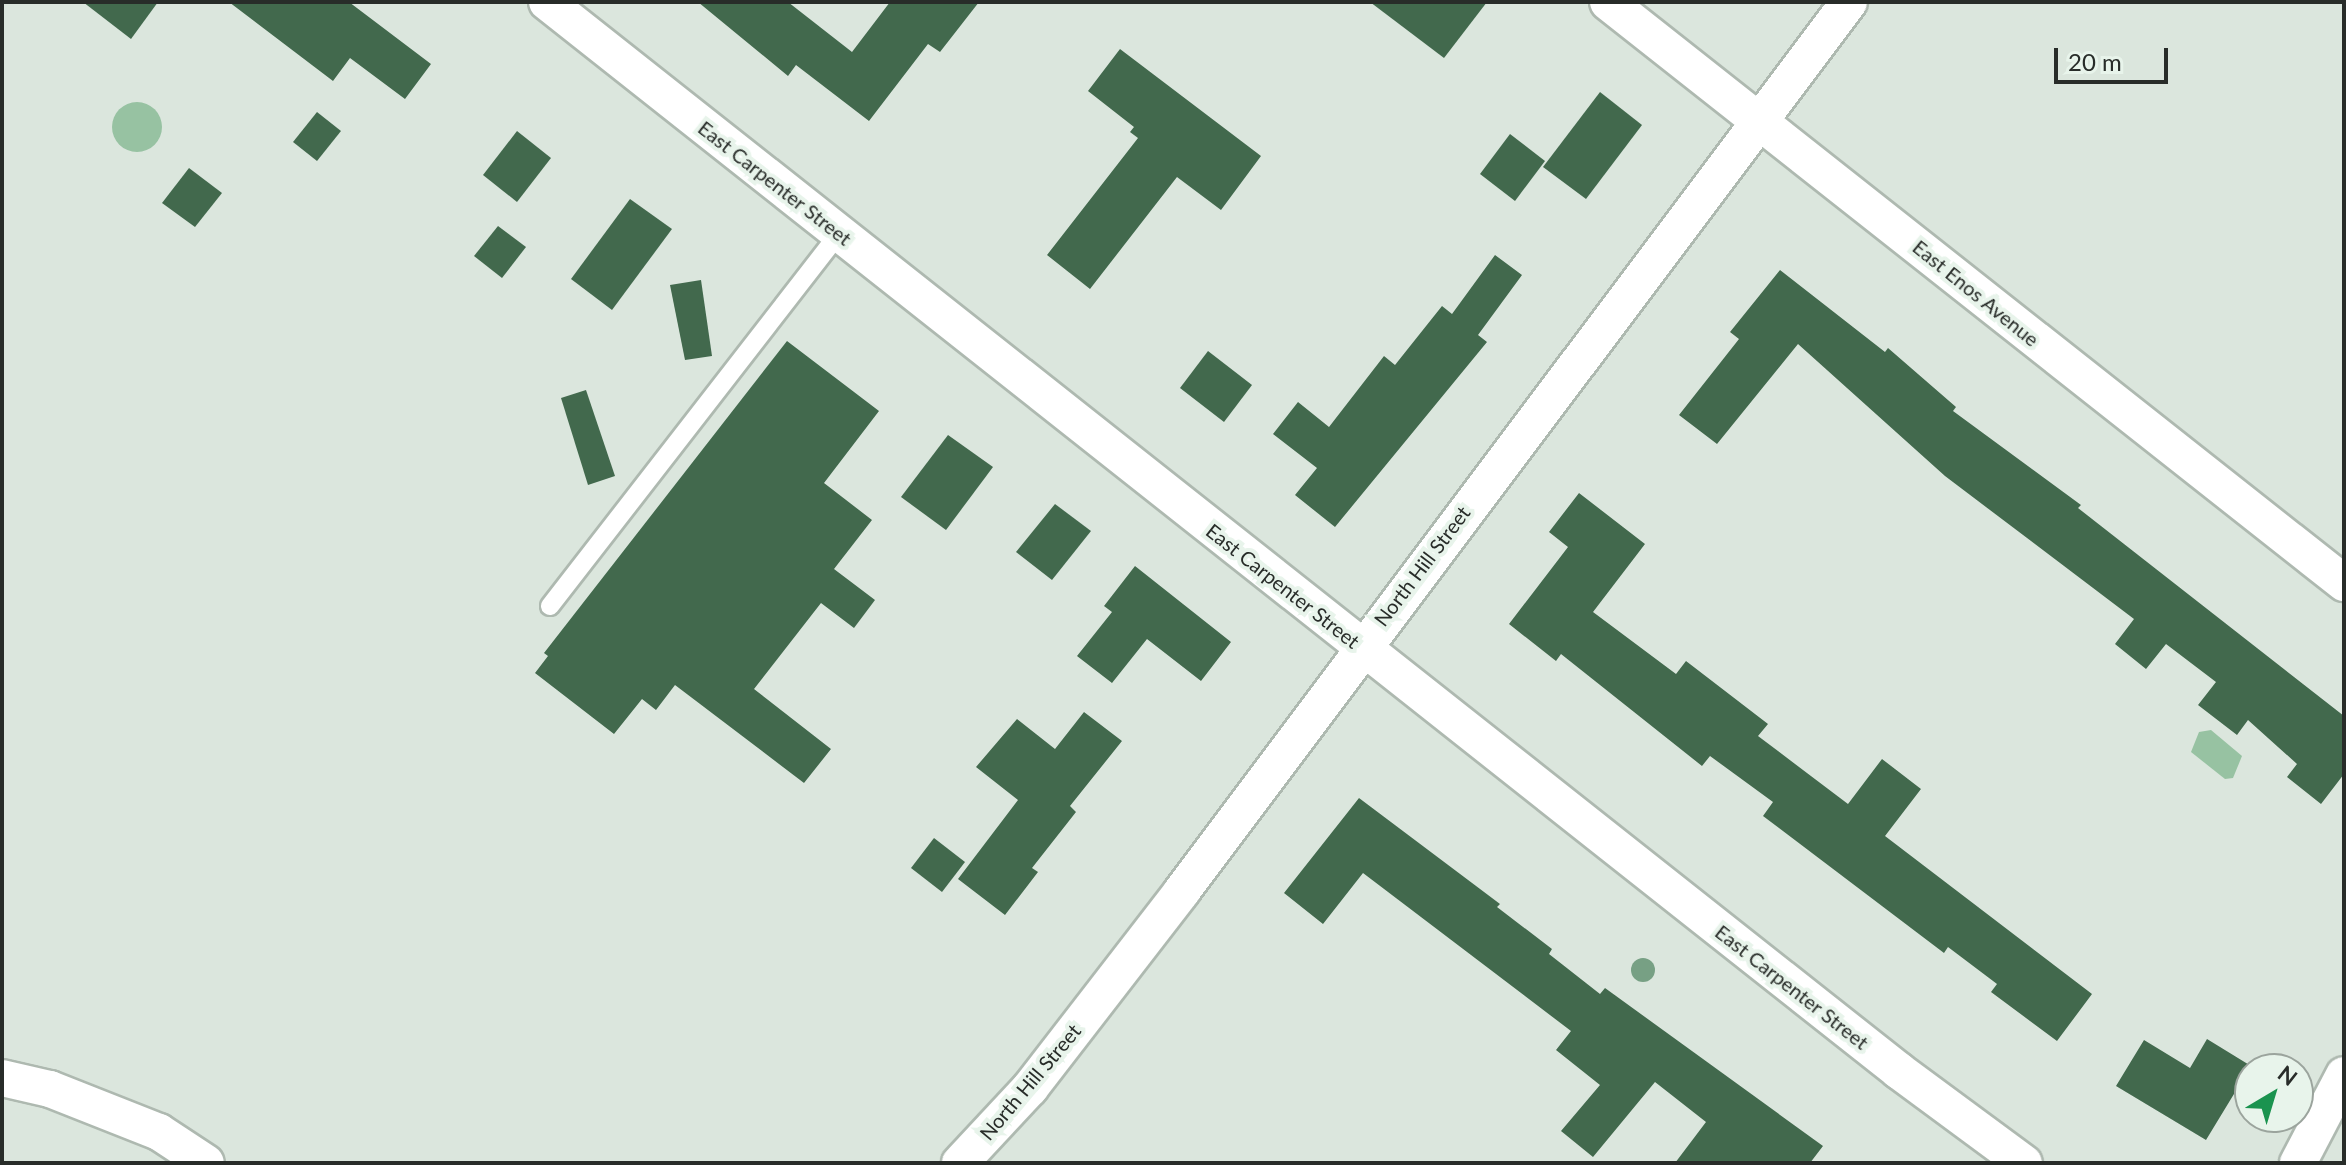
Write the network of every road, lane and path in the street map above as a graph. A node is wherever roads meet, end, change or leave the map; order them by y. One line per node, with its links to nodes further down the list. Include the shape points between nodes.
1 (547, 2): 5 (street, East Carpenter Street)
2 (1608, 2): 4 (street, East Enos Avenue)
3 (1849, 2): 4 (street, North Hill Street)
4 (1758, 118): 6 (street, East Enos Avenue); 8 (street, North Hill Street)
5 (839, 233): 7 (lane); 8 (street, East Carpenter Street)
6 (2344, 583)
7 (550, 606)
8 (1361, 648): 12 (street, North Hill Street, via 1030,1088); 13 (street, East Carpenter Street, via 1899,1071)
9 (2344, 1075): 14 (street)
10 (2, 1078): 11 (street, via 50,1089 159,1132)
11 (206, 1163)
12 (960, 1163)
13 (2024, 1163)
14 (2298, 1163)

